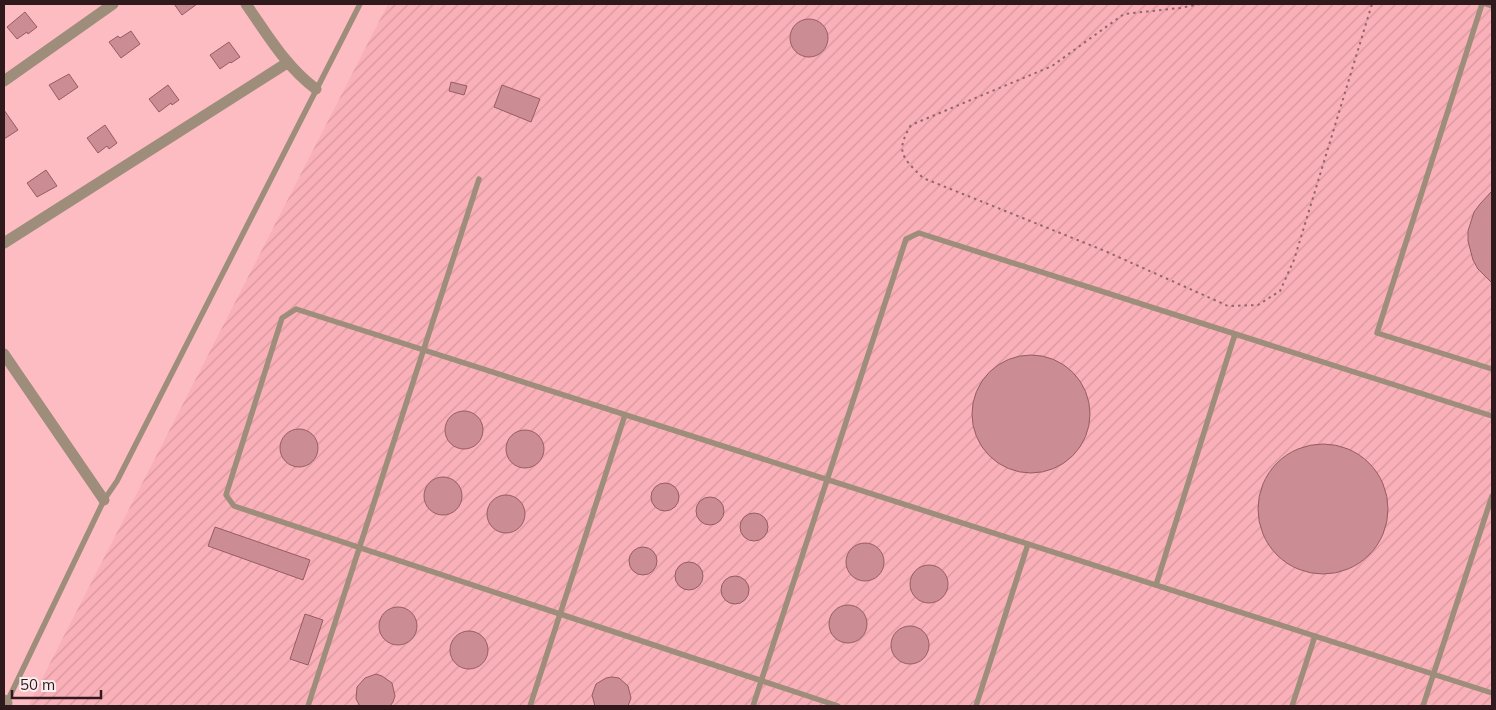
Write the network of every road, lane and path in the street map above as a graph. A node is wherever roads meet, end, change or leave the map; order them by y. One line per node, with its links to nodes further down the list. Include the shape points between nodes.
1 (113, 4): 10 (street)
2 (246, 4): 9 (street)
3 (360, 4): 11 (lane)
4 (1200, 4): 5 (path, via 1124,14 1052,66 912,125 903,139 901,150 908,164 923,178 1105,251 1228,306 1258,306 1280,291 1294,260)
5 (1372, 4)
6 (1482, 4): 17 (lane, via 1377,333)
7 (1486, 4): 8 (lane)
8 (1492, 6)
9 (287, 63): 11 (street); 13 (street)
10 (4, 81)
11 (316, 89): 22 (lane, via 117,481)
12 (478, 179): 15 (lane)
13 (4, 243)
14 (1235, 334): 19 (lane); 20 (lane, via 919,233 906,239); 25 (lane)
15 (423, 350): 18 (lane); 24 (lane); 24 (lane, via 296,309 282,318 226,495 234,506)
16 (4, 354): 22 (street)
17 (1492, 370)
18 (625, 414): 20 (lane); 26 (lane)
19 (1492, 416)
20 (828, 480): 23 (lane); 29 (lane)
21 (1492, 496): 28 (lane)
22 (104, 500): 31 (lane)
23 (1028, 544): 25 (lane); 36 (lane)
24 (359, 548): 26 (lane); 32 (lane)
25 (1156, 585): 27 (lane)
26 (560, 614): 29 (lane); 33 (lane)
27 (1315, 636): 28 (lane); 37 (lane)
28 (1434, 674): 30 (lane); 38 (lane)
29 (762, 681): 34 (lane); 35 (lane)
30 (1492, 693)
31 (5, 703)
32 (308, 706)
33 (530, 706)
34 (753, 706)
35 (838, 706)
36 (976, 706)
37 (1292, 706)
38 (1423, 706)

